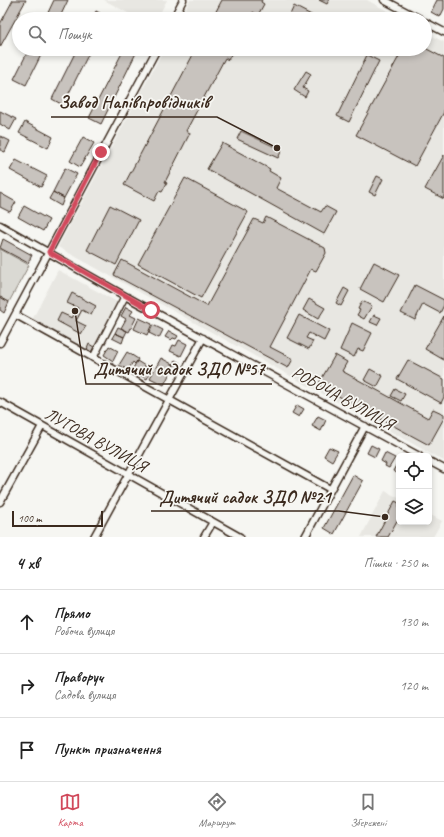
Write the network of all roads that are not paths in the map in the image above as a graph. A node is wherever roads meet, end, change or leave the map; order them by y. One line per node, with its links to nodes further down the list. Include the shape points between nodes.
1 (183, 0): 3 (street)
2 (384, 0): 4 (street)
3 (177, 12)
4 (407, 12)
5 (432, 26): 6 (street)
6 (444, 32)
7 (153, 56): 9 (street)
8 (0, 225): 9 (street, РОБОЧА ВУЛИЦЯ)
9 (49, 252): 10 (street, РОБОЧА ВУЛИЦЯ); 11 (street)
10 (125, 296): 12 (street, РОБОЧА ВУЛИЦЯ); 14 (street)
11 (16, 315): 13 (street); 14 (street)
12 (203, 338): 15 (street); 18 (street, РОБОЧА ВУЛИЦЯ)
13 (0, 343)
14 (93, 358): 15 (street)
15 (168, 400): 22 (street); 23 (street)
16 (0, 402): 17 (street, ЛУГОВА ВУЛИЦЯ)
17 (42, 426): 22 (street, ЛУГОВА ВУЛИЦЯ); 24 (street)
18 (365, 426): 19 (street, РОБОЧА ВУЛИЦЯ); 23 (street)
19 (414, 453)
20 (432, 463): 21 (street)
21 (444, 470)
22 (128, 474): 25 (street, ЛУГОВА ВУЛИЦЯ); 26 (street)
23 (330, 489): 29 (street)
24 (0, 502)
25 (213, 522): 27 (street); 28 (street, ЛУГОВА ВУЛИЦЯ)
26 (94, 537)
27 (204, 537)
28 (240, 537)
29 (305, 537)

